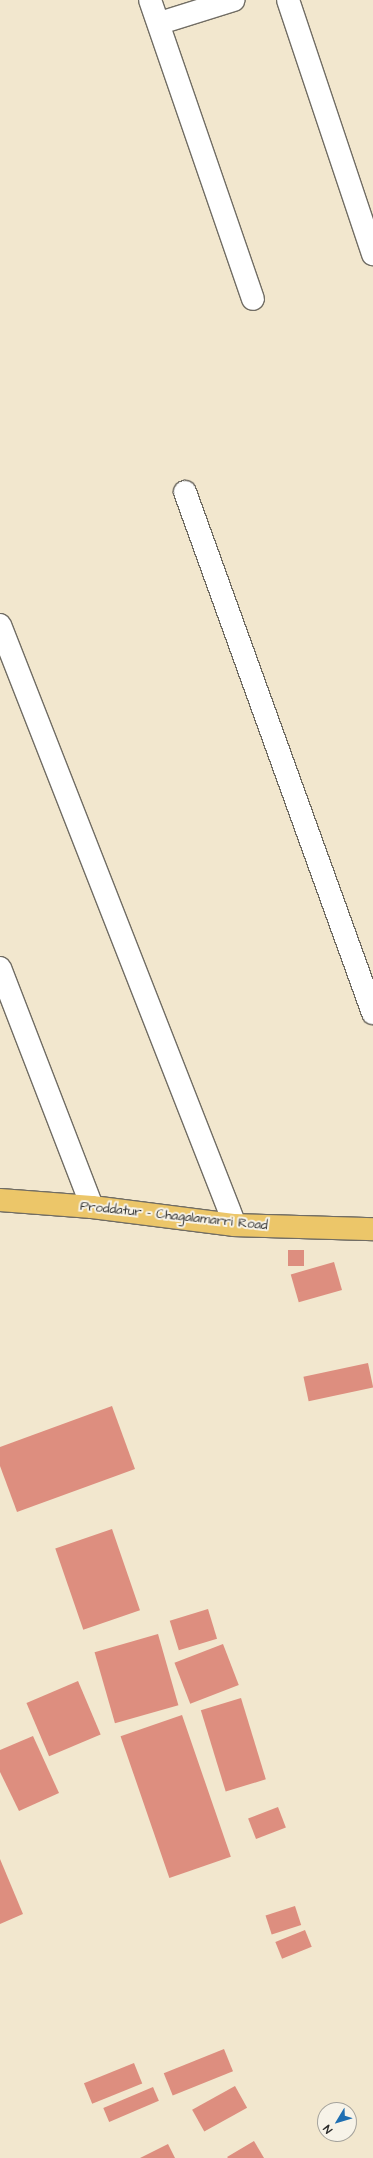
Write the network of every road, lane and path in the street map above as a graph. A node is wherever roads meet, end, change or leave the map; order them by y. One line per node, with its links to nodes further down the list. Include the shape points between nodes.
1 (150, 0): 4 (street)
2 (234, 0): 4 (street)
3 (288, 0): 5 (street)
4 (160, 24): 6 (street)
5 (373, 254)
6 (253, 299)
7 (185, 492): 10 (street)
8 (0, 625): 13 (street)
9 (0, 968): 12 (street)
10 (373, 1013)
11 (0, 1200): 12 (main road, Proddatur - Chagalamarri Road)
12 (92, 1207): 13 (main road, Proddatur - Chagalamarri Road)
13 (235, 1225): 14 (main road, Proddatur - Chagalamarri Road)
14 (373, 1229)

